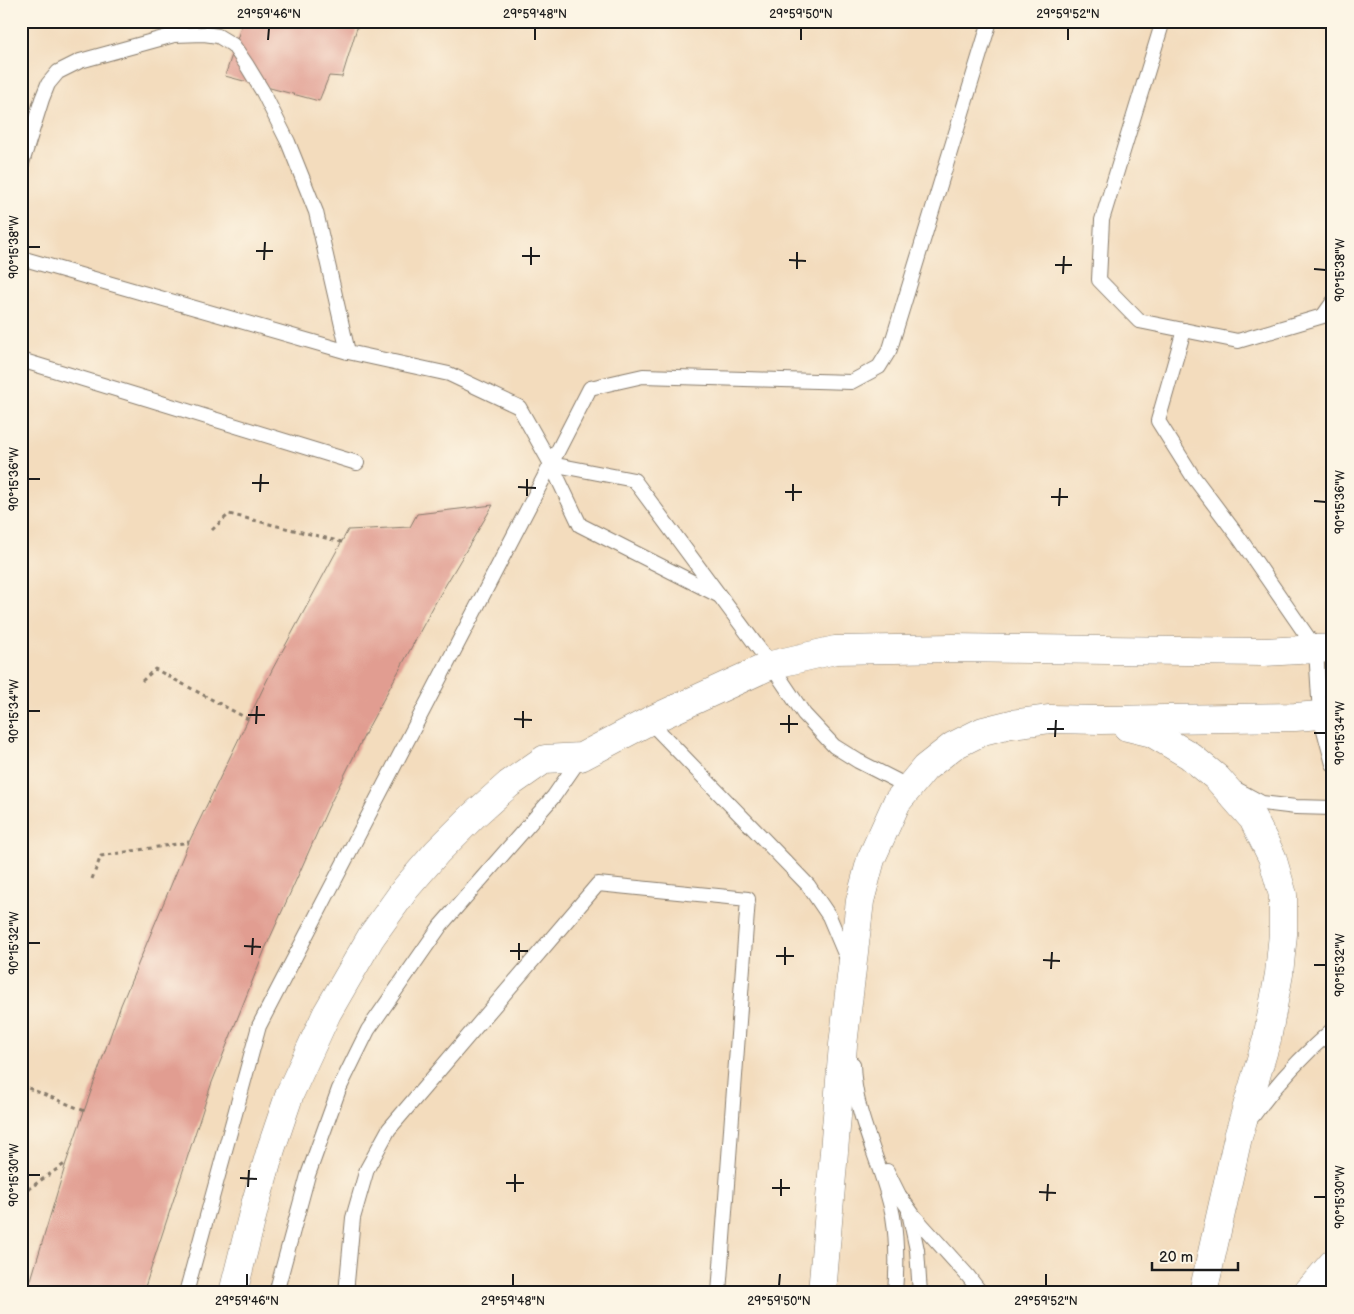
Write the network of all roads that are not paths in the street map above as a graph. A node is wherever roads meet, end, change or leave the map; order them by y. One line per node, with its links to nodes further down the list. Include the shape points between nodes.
1 (990, 21): 10 (lane, via 890,349 879,367 851,382 643,376 590,388)
2 (1163, 21): 6 (lane, via 1102,220 1099,280 1139,321)
3 (21, 166): 7 (lane, via 42,99 58,72 80,61 174,35 218,36 233,45 246,64 288,142 316,212)
4 (21, 258): 7 (lane)
5 (1333, 302): 6 (lane, via 1323,316 1238,340)
6 (1184, 330): 12 (lane, via 1158,421 1192,475)
7 (348, 352): 10 (lane, via 449,374 519,407)
8 (21, 360): 9 (lane)
9 (357, 463)
10 (552, 464): 11 (lane, via 580,525); 11 (lane, via 634,480); 29 (lane, via 259,1026)
11 (721, 597): 13 (lane)
12 (1324, 648): 13 (main road, via 1264,652 953,648 836,650); 14 (lane)
13 (771, 665): 16 (main road); 20 (lane, via 804,714 834,746)
14 (1326, 715): 15 (main road); 18 (lane)
15 (1101, 720): 19 (main road, via 1152,733 1190,755); 20 (main road, via 1050,719 983,731 953,746 924,768)
16 (649, 721): 17 (main road); 22 (lane, via 808,885 829,916)
17 (581, 756): 30 (main road, via 545,759 510,784 437,852 371,937 327,1013 290,1093 255,1204); 31 (lane, via 554,796 441,925 368,1030 339,1089 308,1175)
18 (1333, 764)
19 (1217, 778): 21 (lane, via 1262,803); 25 (main road, via 1253,819 1272,858 1283,895 1279,974 1267,1038)
20 (909, 787): 22 (main road, via 897,802 871,859 860,901)
21 (1333, 808)
22 (852, 969): 24 (lane, via 853,1078); 34 (main road)
23 (1333, 1029): 25 (lane, via 1273,1088)
24 (864, 1126): 26 (lane); 35 (lane, via 893,1215)
25 (1238, 1137): 37 (main road)
26 (908, 1208): 28 (lane); 36 (lane, via 917,1250)
27 (1333, 1263): 38 (main road)
28 (978, 1291)
29 (186, 1293)
30 (233, 1293)
31 (276, 1293)
32 (346, 1293): 33 (lane, via 353,1218 367,1169 389,1129 598,884 748,899)
33 (719, 1293)
34 (822, 1293)
35 (895, 1293)
36 (920, 1293)
37 (1203, 1293)
38 (1307, 1293)

